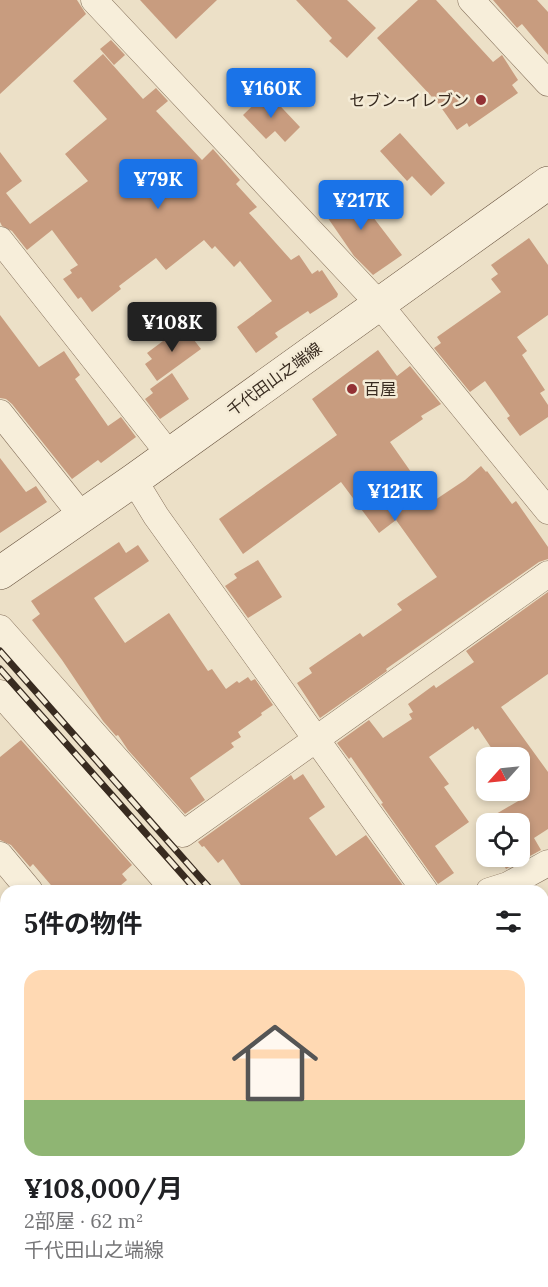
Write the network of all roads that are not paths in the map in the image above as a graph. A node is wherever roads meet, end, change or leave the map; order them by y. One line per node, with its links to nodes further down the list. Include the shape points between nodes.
1 (94, 0): 6 (street)
2 (471, 0): 3 (street)
3 (548, 83)
4 (548, 183): 6 (street, 千代田山之端線)
5 (0, 240): 8 (street)
6 (379, 304): 8 (street, 千代田山之端線); 10 (street)
7 (0, 413): 11 (street)
8 (170, 453): 9 (street, 千代田山之端線)
9 (134, 480): 11 (street, 千代田山之端線); 16 (street)
10 (548, 511)
11 (82, 516): 12 (street, 千代田山之端線)
12 (0, 573)
13 (548, 574): 16 (street)
14 (0, 628): 16 (street, via 183,834)
15 (0, 693): 20 (street)
16 (315, 738): 21 (street)
17 (0, 855): 19 (street)
18 (548, 863): 22 (street)
19 (25, 885)
20 (170, 885)
21 (421, 885)
22 (510, 885)

